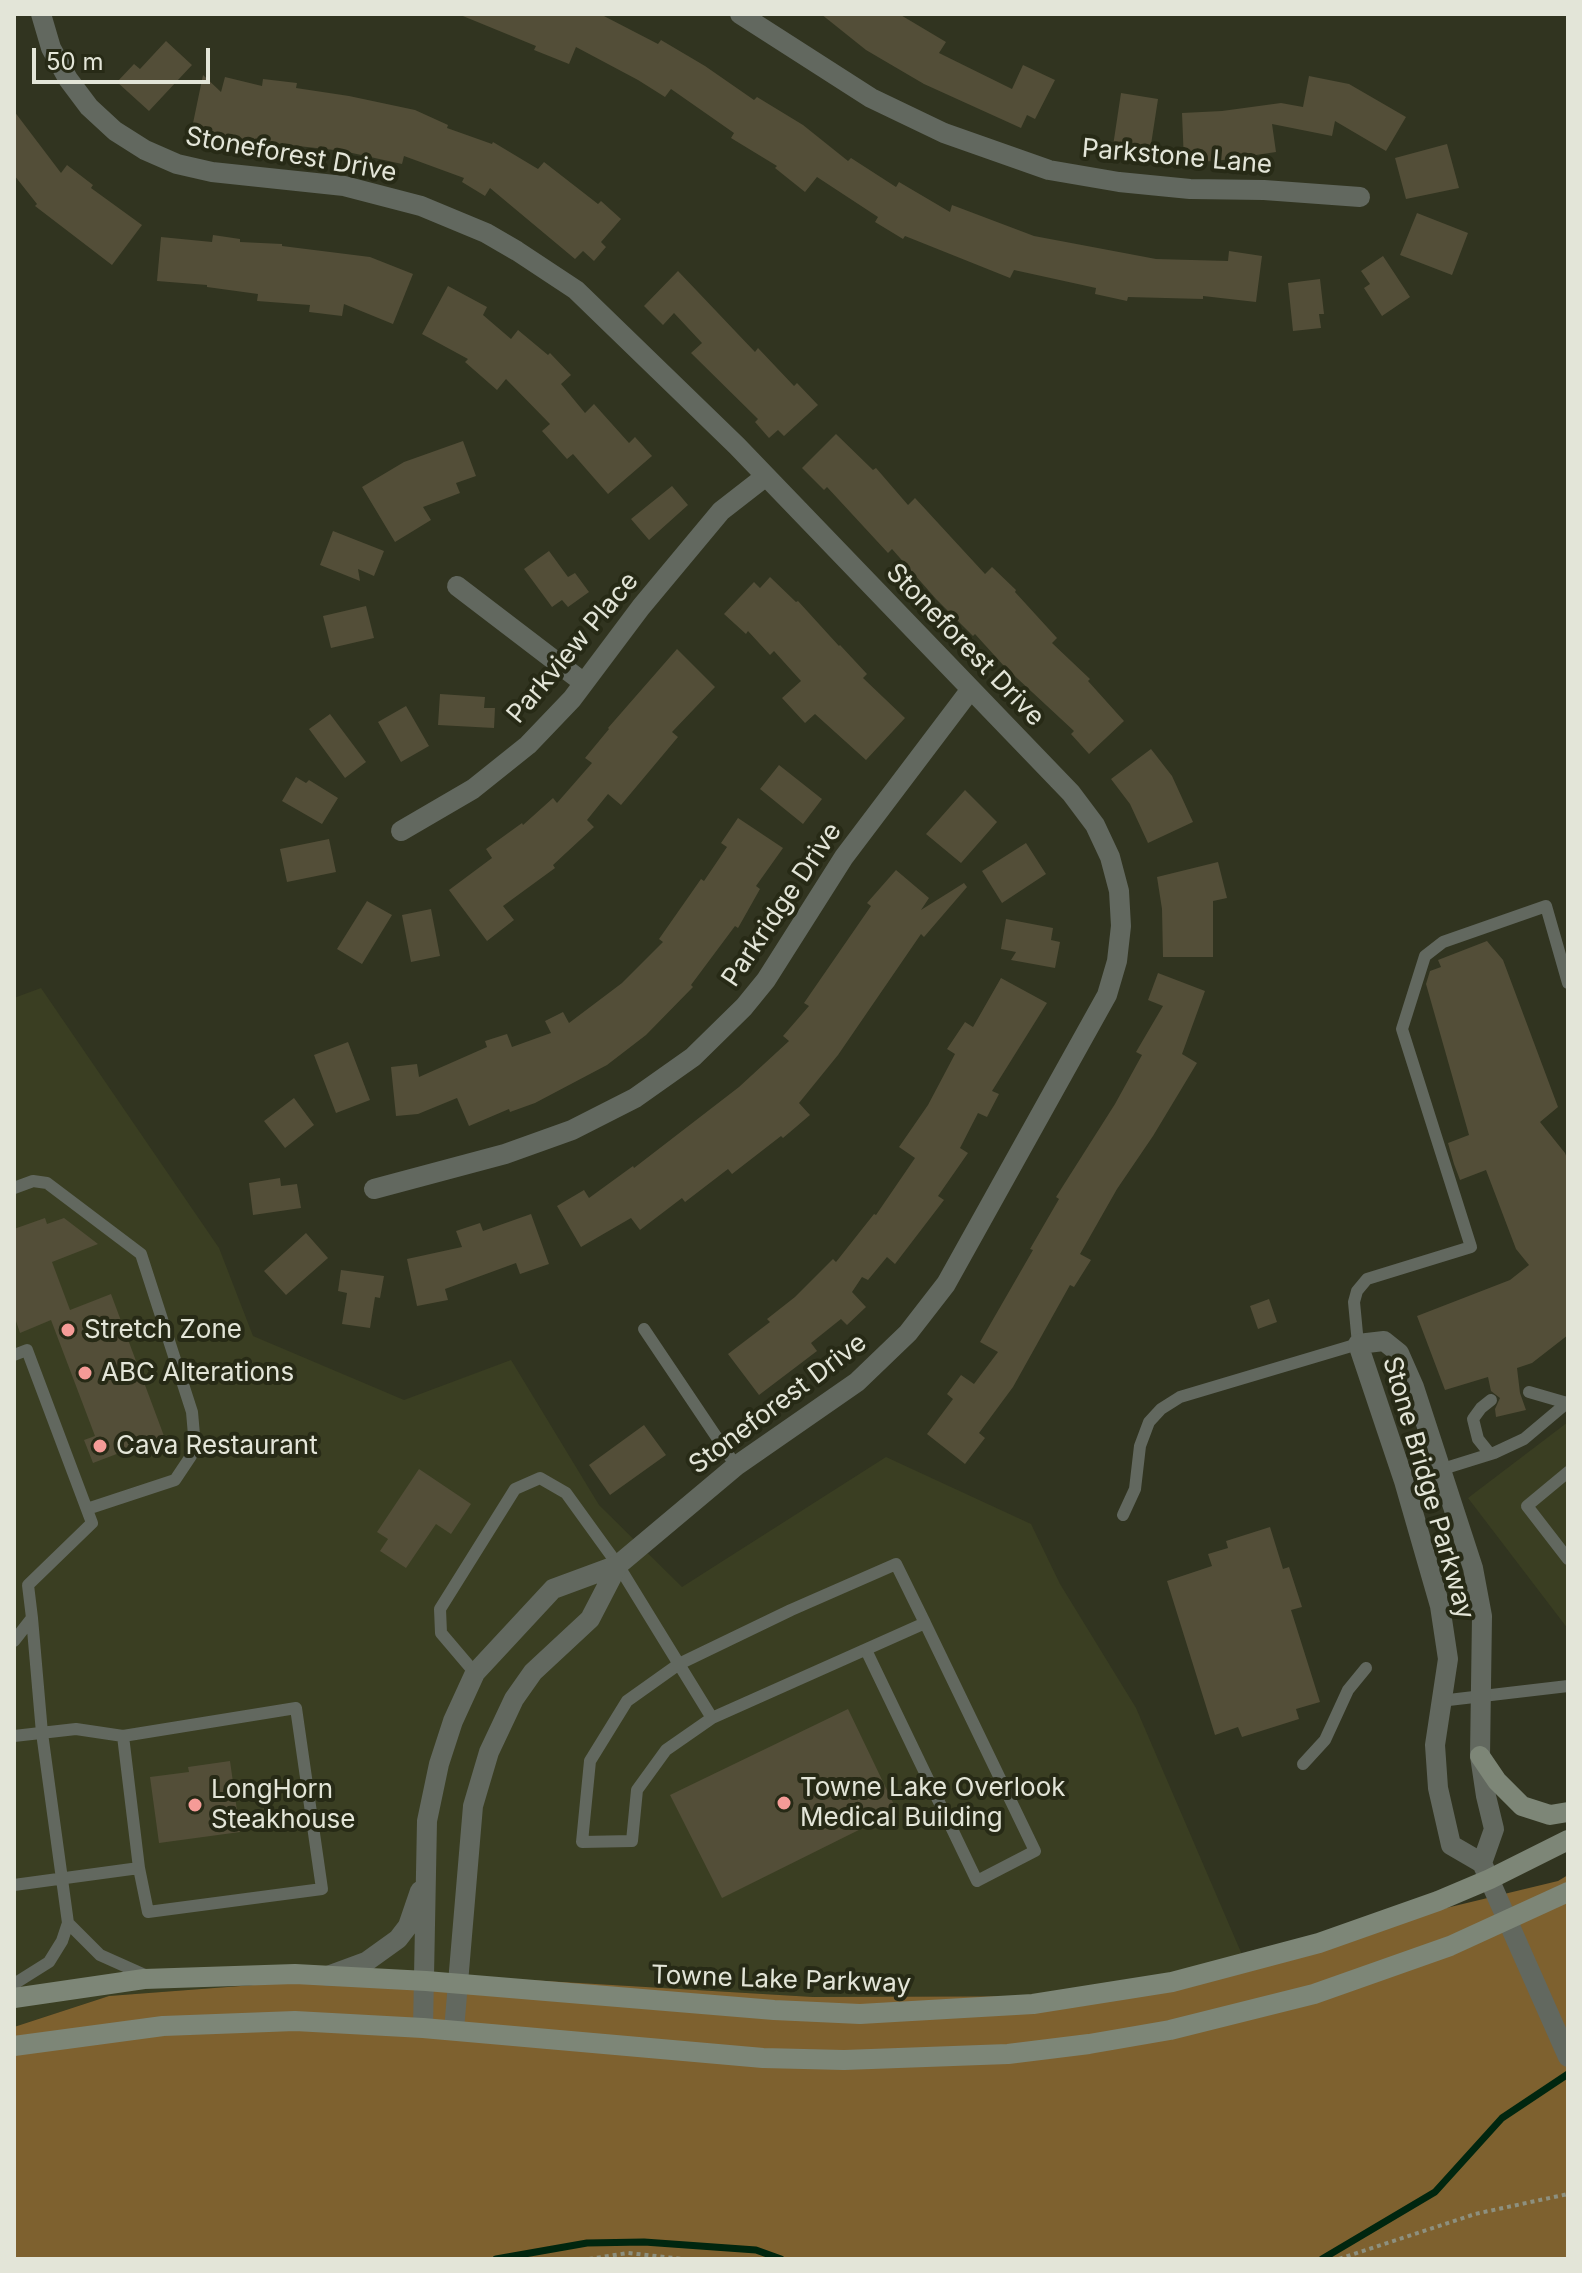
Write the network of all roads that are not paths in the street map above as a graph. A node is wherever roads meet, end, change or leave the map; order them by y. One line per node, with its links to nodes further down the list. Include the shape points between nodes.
1 (41, 14): 4 (street, Stoneforest Drive, via 68,79 115,131 177,164 387,195 486,233 576,290)
2 (740, 14): 3 (street, Parkstone Lane, via 871,98 944,133 1049,170 1190,189)
3 (1360, 197)
4 (766, 476): 6 (street, Parkview Place, via 721,511); 7 (street, Stoneforest Drive)
5 (457, 586): 6 (street)
6 (584, 683): 8 (street, Parkview Place, via 501,768)
7 (971, 689): 11 (street, Parkridge Drive, via 844,857 766,980 693,1057 635,1098 572,1130); 19 (street, Stoneforest Drive, via 1071,793 1110,857 1121,926 1107,995 946,1284 908,1333 857,1382)
8 (401, 831)
9 (1568, 983): 13 (lane, via 1546,906 1443,942 1425,956 1402,1029 1471,1247 1367,1279 1354,1302)
10 (14, 1188): 23 (lane, via 33,1181 47,1183 141,1254 192,1412 191,1456 175,1480)
11 (374, 1189)
12 (644, 1329): 19 (lane)
13 (1358, 1344): 20 (street, Stone Bridge Parkway, via 1384,1341 1399,1353); 22 (street, Stone Bridge Parkway); 24 (lane, via 1180,1397 1161,1409 1149,1422 1140,1446 1135,1489)
14 (14, 1355): 23 (lane, via 27,1350)
15 (1529, 1392): 17 (lane)
16 (1491, 1400): 18 (lane, via 1473,1419 1478,1439)
17 (1568, 1402): 18 (lane, via 1524,1439)
18 (1490, 1454): 20 (lane)
19 (736, 1466): 26 (street, Stoneforest Drive)
20 (1441, 1470): 22 (lane); 35 (street, Stone Bridge Parkway, via 1473,1568 1482,1616)
21 (1568, 1472): 25 (lane, via 1527,1506)
22 (1404, 1481): 36 (street, Stone Bridge Parkway, via 1440,1606 1448,1659)
23 (87, 1509): 27 (lane, via 92,1523 28,1585)
24 (1123, 1515)
25 (1568, 1559)
26 (618, 1565): 31 (lane); 33 (street, Stoneforest Drive, via 553,1589); 33 (lane, via 566,1493 540,1478 515,1489 440,1609 441,1633); 56 (street, Stoneforest Drive, via 590,1619 533,1672 514,1699 489,1752 473,1806)
27 (32, 1618): 29 (lane); 38 (lane)
28 (925, 1623): 30 (lane); 30 (lane, via 1035,1851 977,1881); 31 (lane, via 896,1564)
29 (14, 1641)
30 (866, 1650): 37 (lane)
31 (679, 1664): 37 (lane); 37 (lane, via 627,1701 590,1761 582,1842 632,1841 637,1790 666,1750)
32 (1366, 1668): 42 (lane, via 1348,1690 1325,1740)
33 (475, 1673): 47 (street, Stoneforest Drive, via 439,1764 427,1821)
34 (1568, 1686): 35 (lane)
35 (1483, 1696): 36 (lane); 41 (street, Stone Bridge Parkway)
36 (1440, 1701): 46 (street, Stone Bridge Parkway, via 1438,1788 1451,1845)
37 (712, 1718)
38 (42, 1733): 39 (lane); 40 (lane, via 76,1729); 48 (lane)
39 (14, 1736)
40 (123, 1736): 45 (lane); 45 (lane, via 296,1708 322,1889 148,1912)
41 (1480, 1756): 43 (main road, via 1522,1806 1550,1815); 46 (street, Stone Bridge Parkway, via 1494,1829)
42 (1303, 1764)
43 (1568, 1812)
44 (1568, 1840): 46 (main road, Towne Lake Parkway)
45 (139, 1868): 48 (lane)
46 (1486, 1871): 51 (street); 56 (main road, Towne Lake Parkway, via 1319,1943 1172,1982 1033,2004 831,2013)
47 (425, 1872): 53 (street, via 408,1926 398,1939 366,1962); 55 (street, Stoneforest Drive)
48 (62, 1878): 49 (lane); 52 (lane)
49 (14, 1885)
50 (1568, 1892): 51 (main road)
51 (1507, 1921): 60 (main road, via 1370,1975 1254,2011 1008,2054 763,2058); 62 (street)
52 (68, 1923): 54 (lane, via 100,1955); 57 (lane, via 49,1962)
53 (328, 1976): 54 (main road, Towne Lake Parkway); 55 (main road, Towne Lake Parkway)
54 (153, 1979): 58 (main road, Towne Lake Parkway)
55 (426, 1981): 56 (main road, Towne Lake Parkway); 59 (street, Stoneforest Drive)
56 (457, 1983): 60 (street, Stoneforest Drive)
57 (14, 1984)
58 (14, 1998)
59 (423, 2028): 60 (main road); 61 (main road, via 227,2022 102,2032)
60 (454, 2030)
61 (14, 2046)
62 (1568, 2057)

